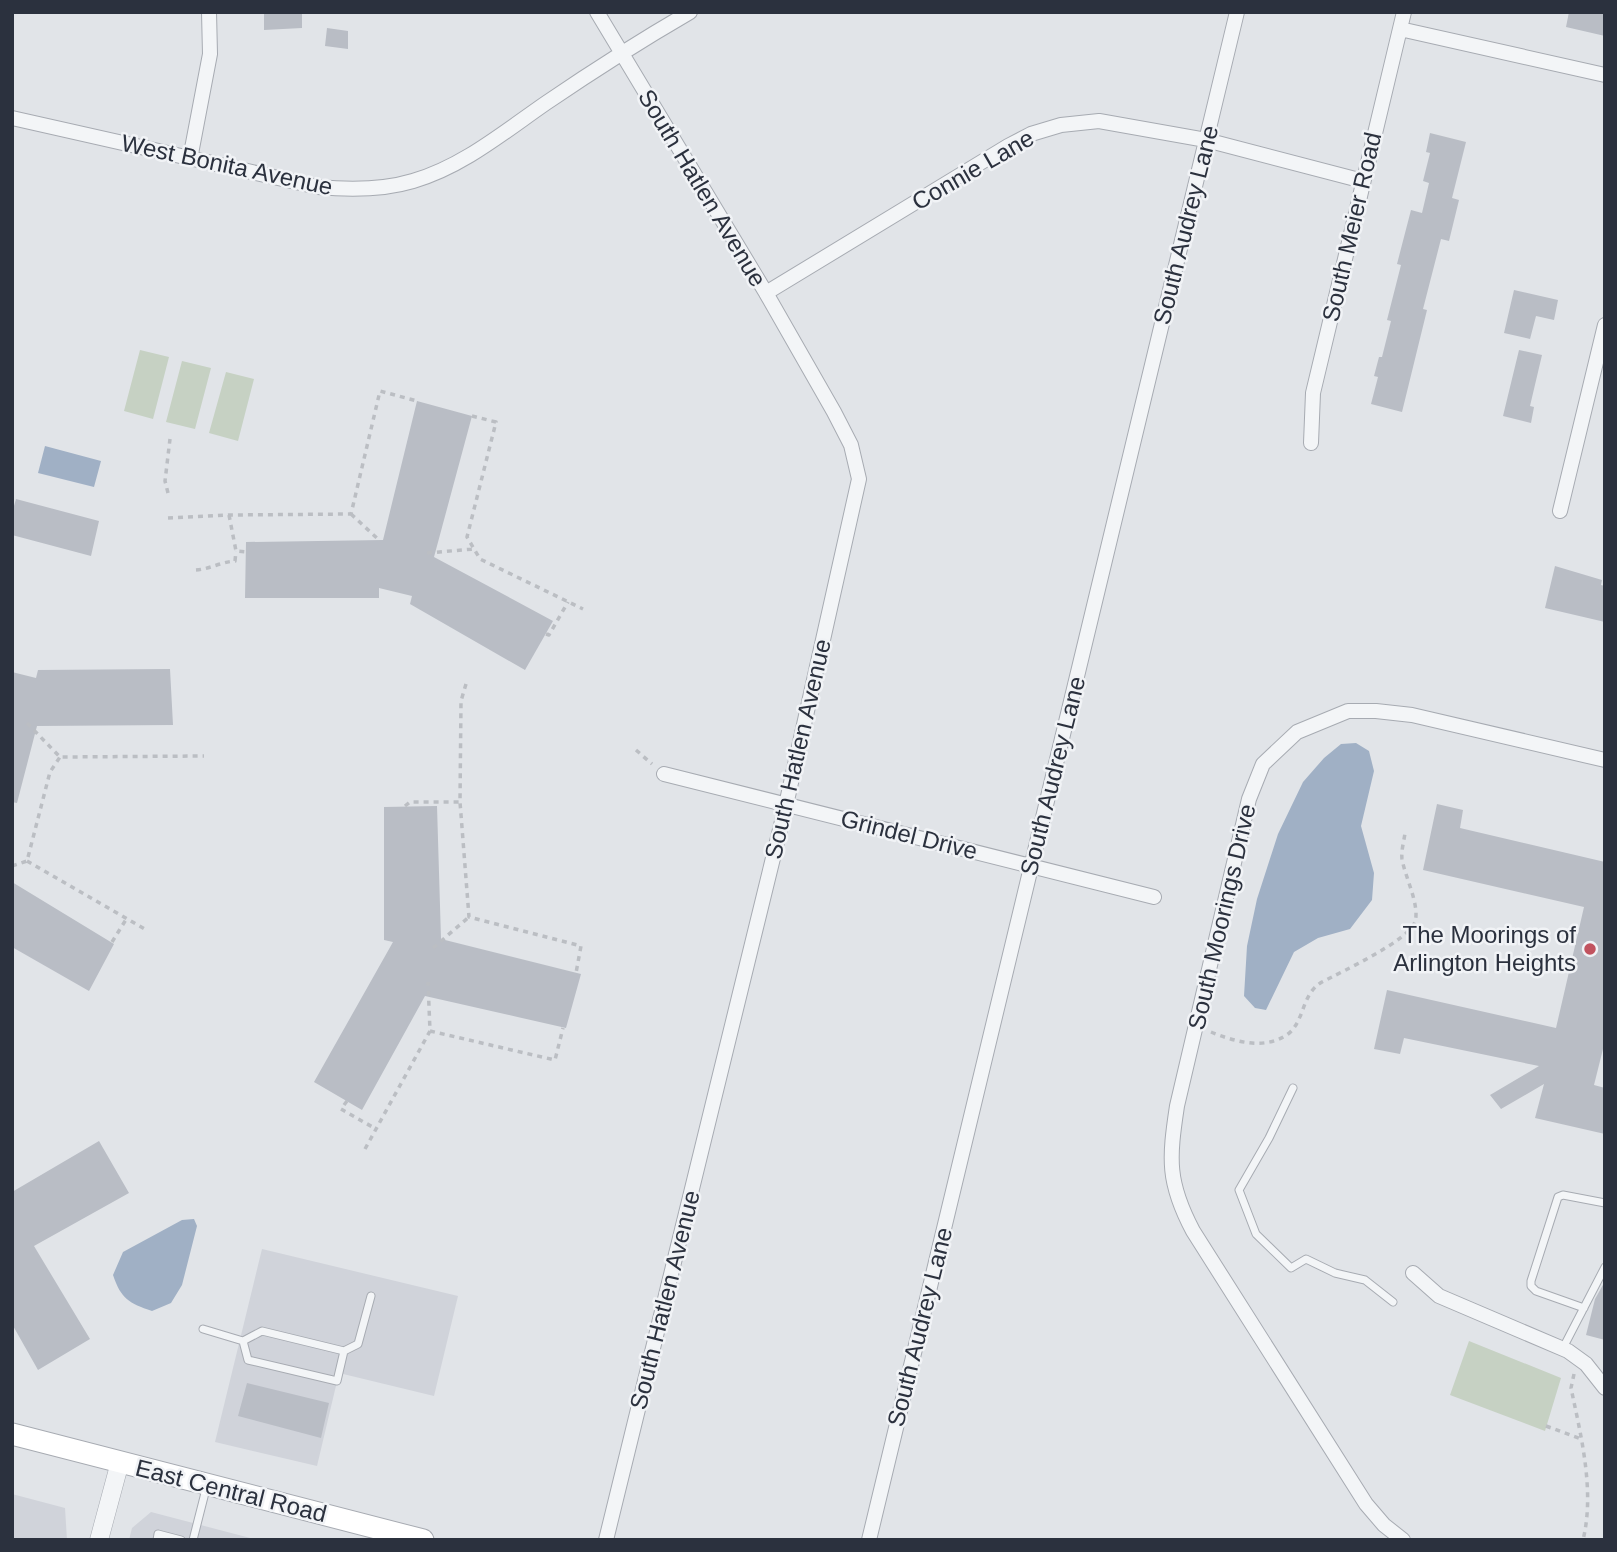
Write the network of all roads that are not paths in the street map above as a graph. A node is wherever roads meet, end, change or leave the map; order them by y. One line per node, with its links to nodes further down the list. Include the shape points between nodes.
1 (209, 12): 11 (street, via 210,54)
2 (597, 12): 7 (street, South Hatlen Avenue)
3 (690, 12): 7 (street, West Bonita Avenue)
4 (1237, 12): 10 (street, South Audrey Lane)
5 (1404, 12): 6 (street, South Meier Road)
6 (1400, 29): 8 (street); 12 (street, South Meier Road)
7 (620, 52): 11 (street, West Bonita Avenue, via 479,149 413,182 345,190); 13 (street, South Hatlen Avenue)
8 (1605, 75)
9 (12, 118): 11 (street, West Bonita Avenue)
10 (1206, 140): 12 (street, Connie Lane); 13 (street, Connie Lane, via 1099,121 1031,134); 20 (street, South Audrey Lane)
11 (190, 159)
12 (1363, 181): 15 (street, South Meier Road, via 1313,393)
13 (766, 293): 19 (street, South Hatlen Avenue, via 851,445 859,479)
14 (1605, 325): 16 (street)
15 (1311, 443)
16 (1560, 511)
17 (1605, 760): 44 (street, South Moorings Drive, via 1412,715 1348,711 1297,733 1262,764 1249,799 1177,1106 1170,1158 1175,1191 1193,1231 1366,1504)
18 (664, 774): 19 (street, Grindel Drive)
19 (786, 805): 20 (street, Grindel Drive); 42 (street, South Hatlen Avenue)
20 (1031, 866): 21 (street, Grindel Drive); 43 (street, South Audrey Lane)
21 (1154, 897)
22 (1293, 1088): 27 (lane, via 1239,1190 1256,1234 1291,1268 1306,1259 1365,1280)
23 (1605, 1203): 28 (lane, via 1558,1197 1531,1281 1536,1291)
24 (1605, 1267): 28 (lane)
25 (1413, 1273): 31 (street, via 1439,1296)
26 (371, 1296): 32 (lane, via 358,1344)
27 (1393, 1302)
28 (1584, 1308): 31 (lane)
29 (203, 1329): 30 (lane)
30 (243, 1340): 32 (lane, via 262,1331); 32 (lane, via 248,1360 337,1381)
31 (1563, 1349): 33 (street, via 1586,1364)
32 (344, 1351)
33 (1605, 1388)
34 (12, 1434): 35 (main road, East Central Road)
35 (120, 1462): 36 (main road, East Central Road); 38 (street)
36 (207, 1484): 37 (main road, East Central Road); 41 (lane)
37 (409, 1538)
38 (99, 1540)
39 (157, 1540): 40 (lane, via 158,1534)
40 (181, 1540)
41 (193, 1540)
42 (606, 1540)
43 (869, 1540)
44 (1403, 1540)

